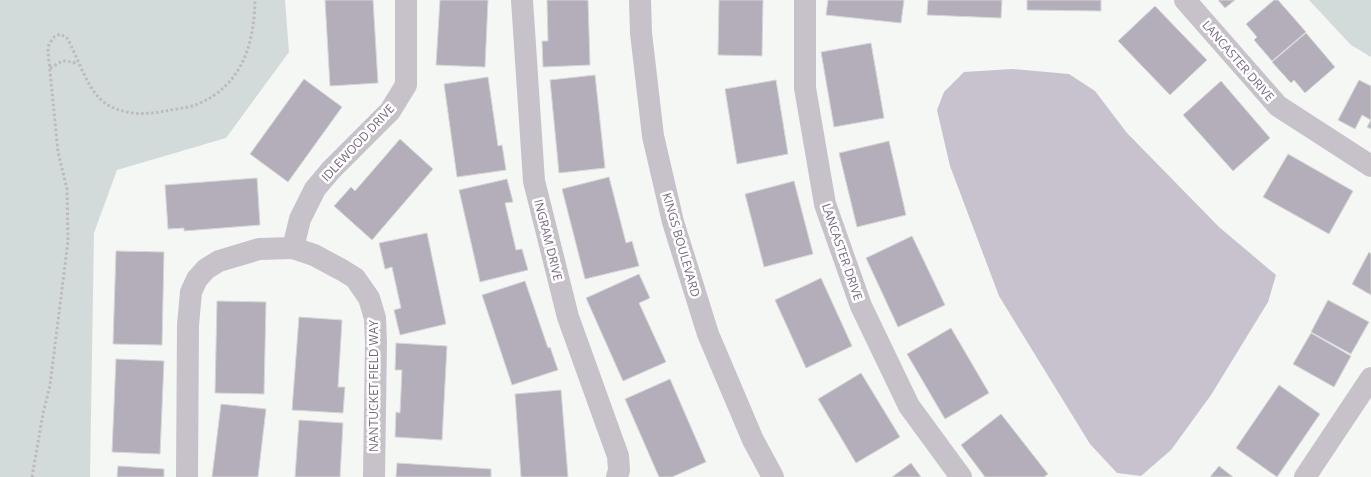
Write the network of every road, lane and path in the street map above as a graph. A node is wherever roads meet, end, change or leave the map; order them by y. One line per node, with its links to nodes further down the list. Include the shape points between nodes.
1 (256, 0): 7 (path, via 253,28 241,68 230,83 197,104 159,112 127,113 108,105 98,96)
2 (406, 0): 10 (street, IDLEWOOD DRIVE, via 406,85 390,111 315,189 300,219)
3 (522, 0): 12 (street, INGRAM DRIVE, via 534,181 568,317 618,456)
4 (640, 0): 16 (street, KINGS BOULEVARD, via 653,136 673,222 708,334 752,440)
5 (805, 0): 17 (street, LANCASTER DRIVE, via 804,88 825,204 861,306 909,406)
6 (1185, 0): 9 (street, LANCASTER DRIVE, via 1278,106)
7 (78, 60): 8 (path, via 73,63 61,61); 8 (path, via 67,38 60,34 49,44)
8 (50, 68): 13 (path, via 58,152 66,189 68,242 50,385)
9 (1371, 166)
10 (293, 248): 14 (street, via 259,250 219,261 197,279 191,292 188,325); 15 (street, NANTUCKET FIELD WAY, via 314,255 355,278 369,298 375,318 376,343)
11 (1370, 381): 18 (street)
12 (618, 474)
13 (32, 477)
14 (187, 477)
15 (374, 477)
16 (773, 477)
17 (961, 477)
18 (1304, 477)

